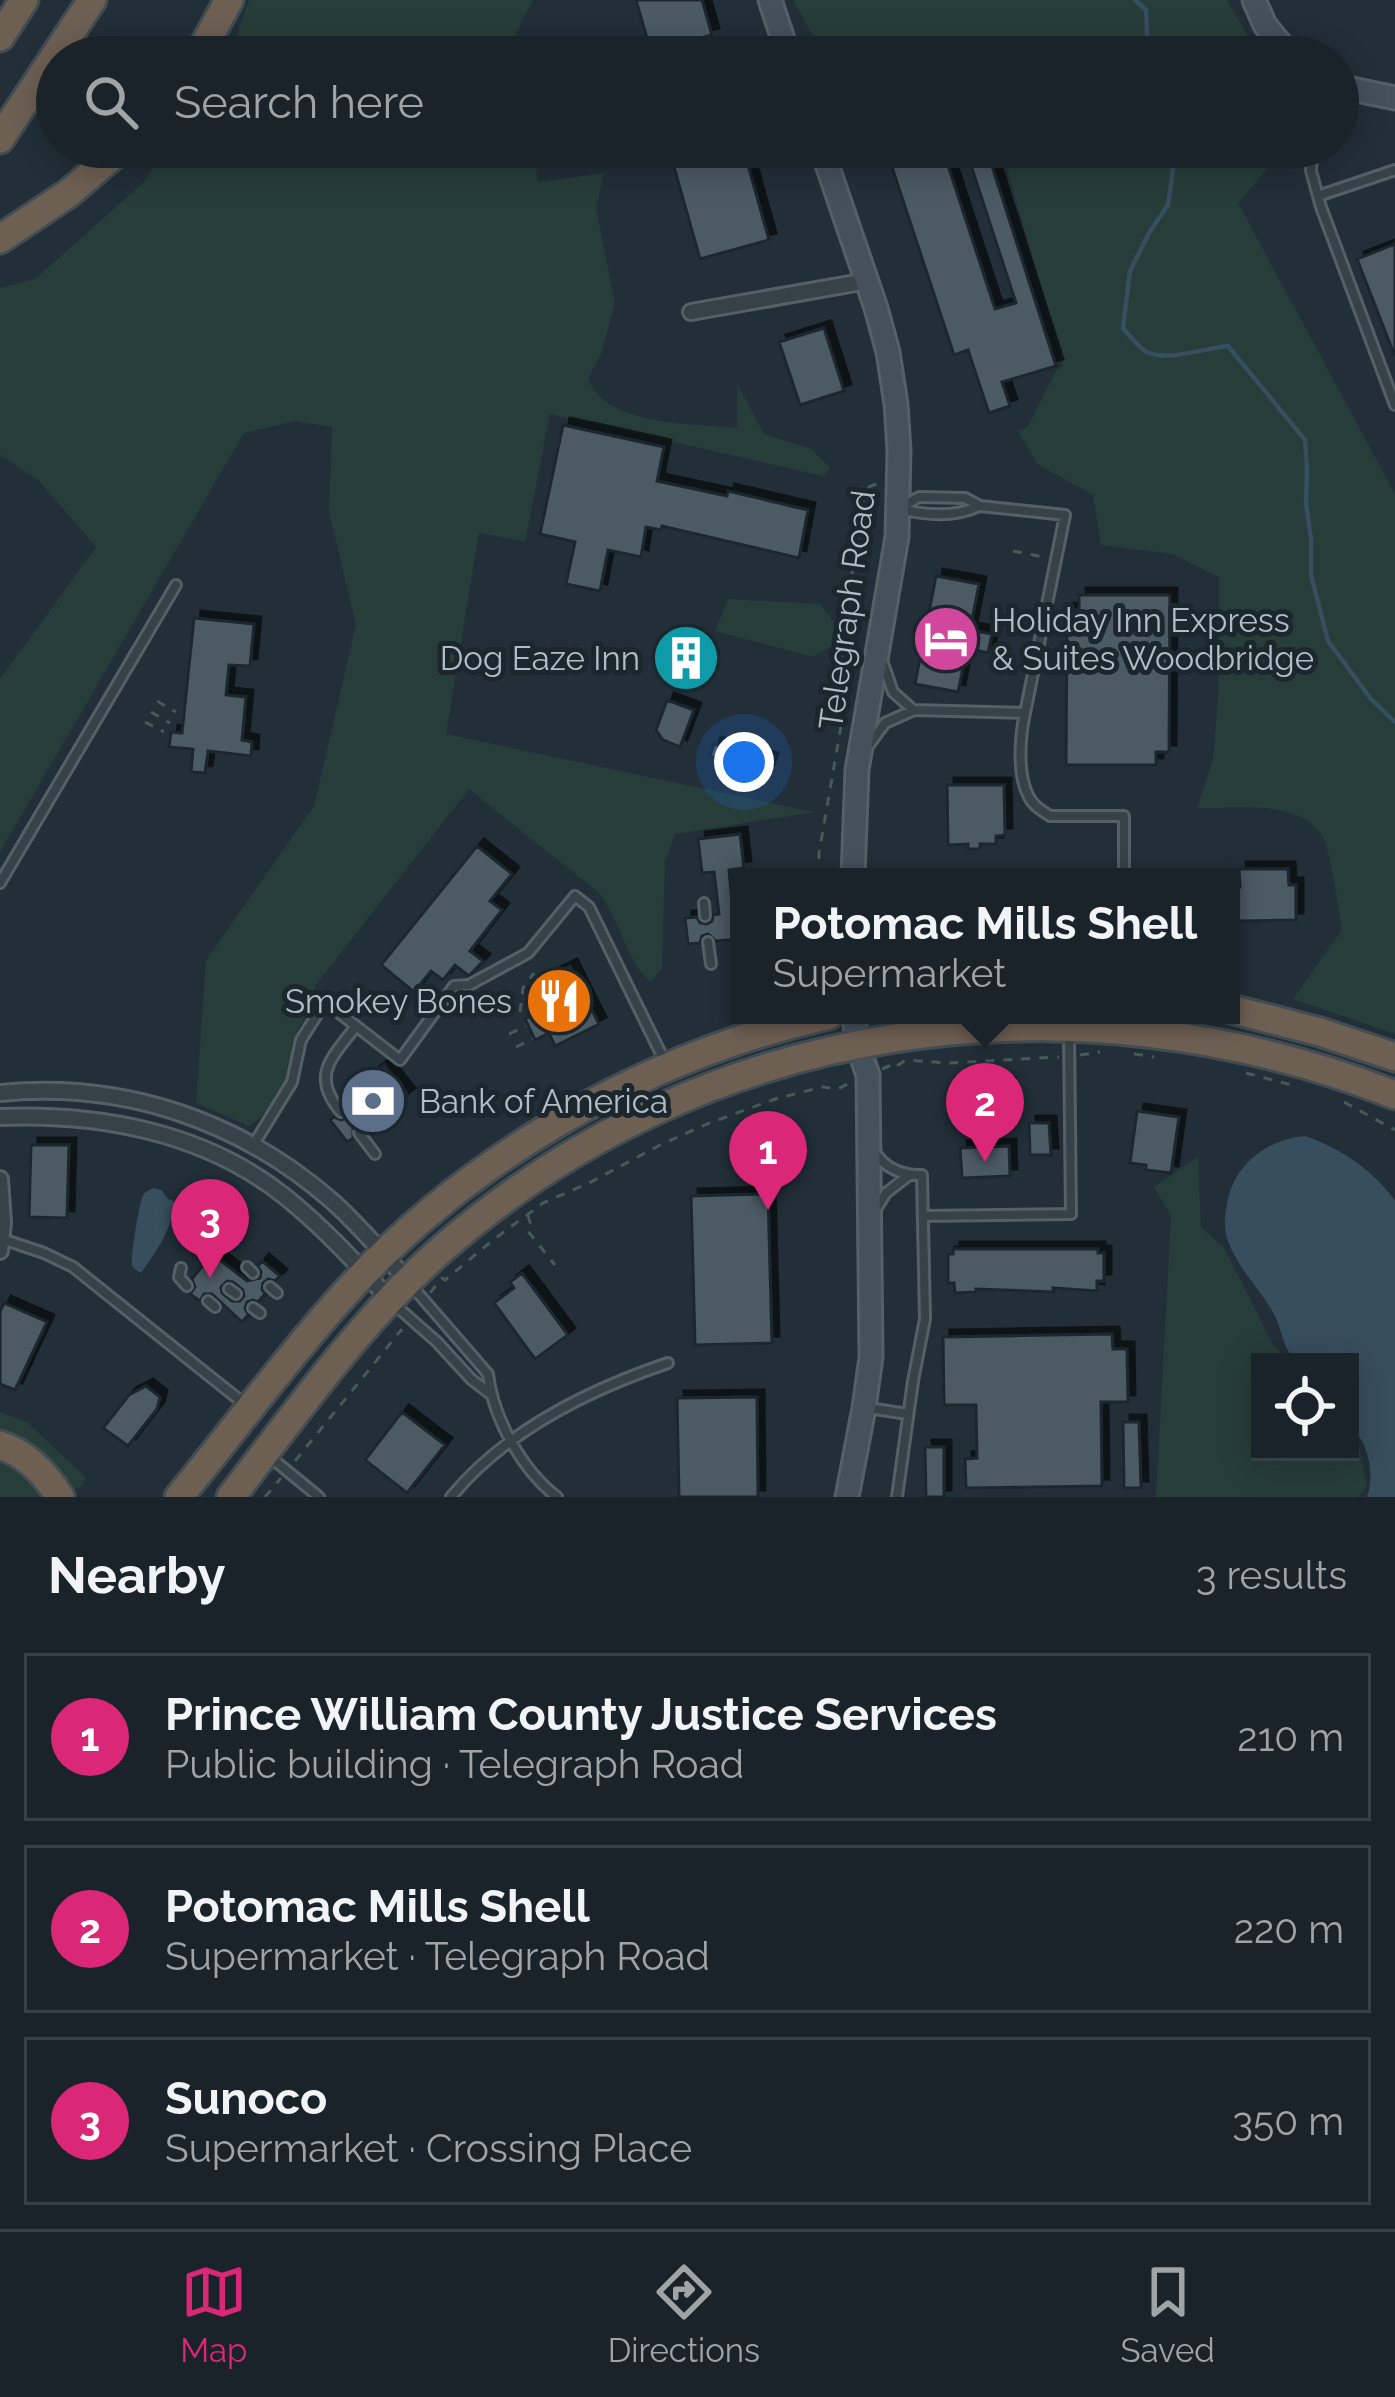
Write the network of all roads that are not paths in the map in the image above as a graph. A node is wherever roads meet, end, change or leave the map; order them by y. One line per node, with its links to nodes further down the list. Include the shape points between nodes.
1 (14, 0): 7 (highway)
2 (24, 0): 12 (highway)
3 (92, 0): 8 (highway)
4 (229, 0): 9 (highway)
5 (770, 0): 10 (main road)
6 (1254, 0): 11 (main road)
7 (0, 25)
8 (68, 36)
9 (209, 36)
10 (782, 36)
11 (1274, 36)
12 (0, 37)
13 (36, 85): 16 (highway)
14 (1359, 90): 15 (main road)
15 (1395, 98)
16 (0, 139)
17 (98, 168): 22 (highway)
18 (828, 168): 23 (main road, Telegraph Road)
19 (1311, 168): 21 (lane)
20 (1395, 170): 21 (lane)
21 (1318, 196): 25 (lane)
22 (0, 239)
23 (867, 281): 24 (street); 27 (main road, Telegraph Road, via 896,404)
24 (691, 312)
25 (1395, 405)
26 (980, 506): 27 (lane, via 964,514); 27 (lane, via 919,497); 31 (lane, via 1065,515)
27 (898, 509): 29 (main road, Telegraph Road)
28 (176, 585): 35 (lane)
29 (879, 646): 30 (lane, via 893,692); 32 (main road, Telegraph Road)
30 (914, 710): 31 (lane); 32 (lane, via 881,726)
31 (1024, 713): 34 (lane, via 1027,794 1050,816 1124,816)
32 (858, 763): 33 (main road, Telegraph Road)
33 (853, 868)
34 (1124, 868)
35 (0, 883)
36 (704, 903): 37 (lane)
37 (705, 916)
38 (708, 942): 39 (lane)
39 (711, 964)
40 (1240, 1011): 46 (highway)
41 (794, 1024): 47 (highway)
42 (855, 1024): 45 (main road)
43 (356, 1026): 47 (lane, via 400,1060 454,986 528,953 574,896 589,908); 50 (lane, via 326,1070 325,1089); 56 (lane, via 325,1002 302,1040 292,1082)
44 (1069, 1026): 45 (highway); 49 (highway, via 1225,1044); 60 (lane, via 1071,1214)
45 (857, 1044): 54 (main road, via 868,1075); 66 (highway, via 728,1082 639,1119 488,1212)
46 (1395, 1057)
47 (668, 1068): 63 (highway, via 518,1148)
48 (0, 1093): 52 (street, via 92,1093)
49 (1395, 1096)
50 (341, 1112)
51 (0, 1117): 55 (street, via 96,1120)
52 (201, 1119): 55 (lane); 56 (street)
53 (358, 1133): 57 (lane)
54 (869, 1140): 58 (lane, via 878,1157); 61 (main road)
55 (189, 1144): 63 (street, via 285,1197)
56 (254, 1144): 63 (street, via 334,1204)
57 (375, 1154)
58 (908, 1176): 60 (lane, via 922,1175); 61 (lane, via 881,1198)
59 (0, 1179): 62 (street)
60 (923, 1216): 71 (lane, via 926,1319)
61 (870, 1228): 69 (main road)
62 (1, 1245): 70 (lane, via 74,1268)
63 (375, 1264): 66 (street); 66 (street); 70 (highway)
64 (181, 1268): 65 (lane)
65 (187, 1286)
66 (399, 1291): 68 (lane); 68 (lane, via 488,1374); 74 (highway)
67 (668, 1363): 72 (lane, via 587,1394)
68 (490, 1394): 72 (lane)
69 (864, 1408): 71 (lane); 81 (main road)
70 (251, 1409): 76 (highway)
71 (908, 1414): 82 (lane)
72 (512, 1442): 79 (lane); 80 (lane)
73 (0, 1445): 75 (highway, via 39,1469)
74 (266, 1454): 77 (highway); 78 (lane)
75 (60, 1497)
76 (179, 1497)
77 (232, 1497)
78 (319, 1497)
79 (451, 1497)
80 (556, 1497)
81 (847, 1497)
82 (897, 1497)

